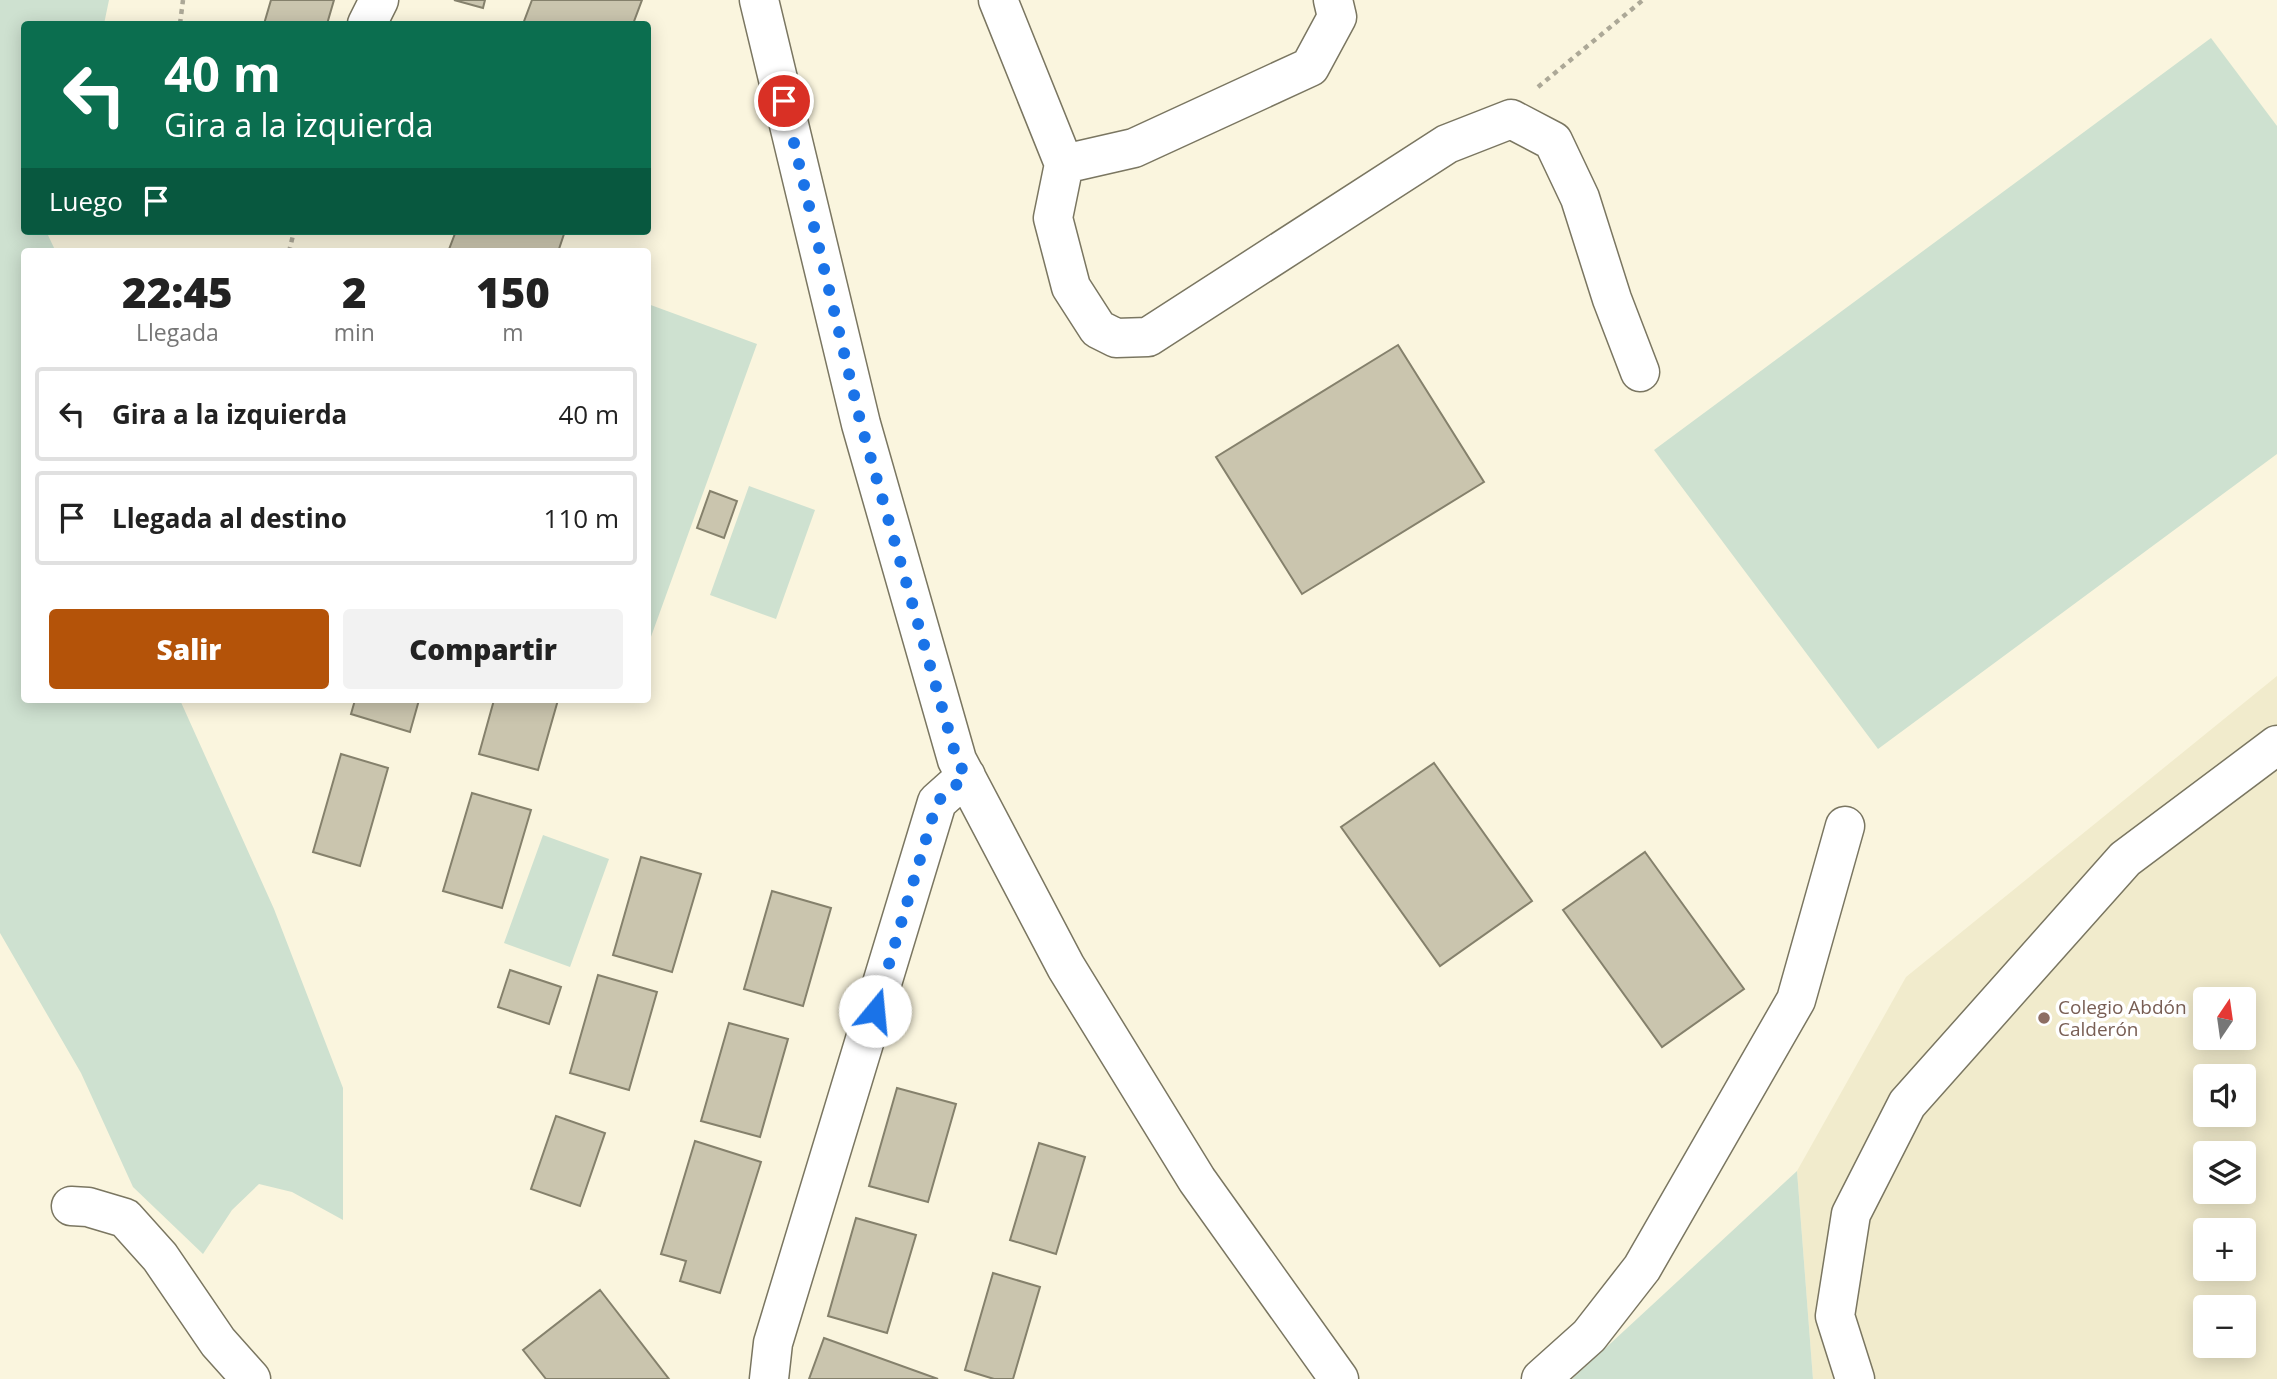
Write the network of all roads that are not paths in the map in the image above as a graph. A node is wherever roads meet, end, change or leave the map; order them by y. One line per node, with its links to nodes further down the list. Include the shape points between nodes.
1 (379, 0): 5 (street)
2 (759, 0): 9 (street, via 861,424 957,760)
3 (998, 0): 6 (street)
4 (1334, 0): 6 (street, via 1337,17 1310,67 1134,148)
5 (368, 21)
6 (1064, 164): 7 (street, via 1053,218 1071,287 1098,329 1116,338 1149,337 1447,144 1511,119 1553,141 1580,198)
7 (1640, 372)
8 (2277, 745): 16 (street, via 2125,859 1907,1104 1851,1214 1835,1316)
9 (966, 776): 13 (street, via 937,802 774,1343); 14 (street, via 1066,967 1197,1180)
10 (1845, 826): 15 (street, via 1796,1000 1642,1268 1589,1336)
11 (71, 1206): 12 (street, via 125,1218 160,1257 218,1342)
12 (251, 1379)
13 (769, 1379)
14 (1339, 1379)
15 (1541, 1379)
16 (1855, 1379)

